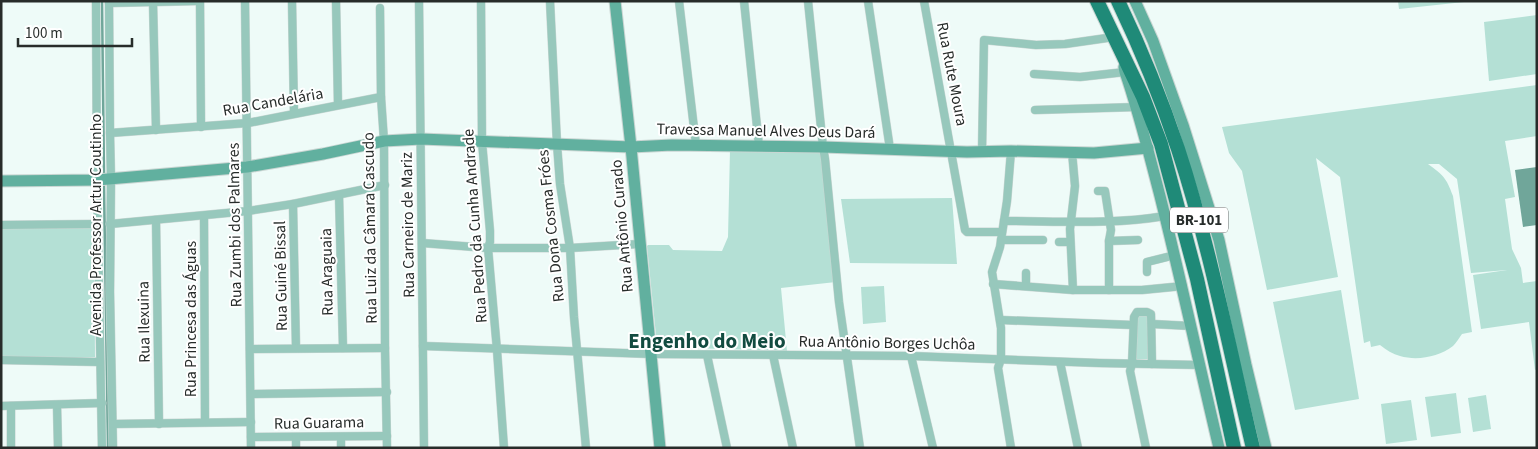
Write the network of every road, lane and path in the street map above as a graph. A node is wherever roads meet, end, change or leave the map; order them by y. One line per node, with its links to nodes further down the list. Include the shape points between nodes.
1 (96, 1): 50 (street, Avenida Professor Artur Coutinho)
2 (199, 1): 19 (street); 31 (street)
3 (245, 1): 30 (street, Rua Zumbi dos Palmares)
4 (292, 1): 29 (street)
5 (336, 1): 26 (street)
6 (419, 1): 34 (street, Rua Carneiro de Mariz)
7 (481, 1): 36 (street, Rua Pedro da Cunha Andrade)
8 (550, 1): 37 (street, Rua Dona Cosma Fróes)
9 (615, 1): 41 (street, Rua Antônio Curado)
10 (679, 1): 38 (street)
11 (744, 1): 39 (street)
12 (808, 1): 40 (street)
13 (868, 1): 43 (street)
14 (924, 1): 45 (street, Rua Rute Moura)
15 (1097, 1): 21 (highway, BR-101)
16 (1118, 1): 142 (highway, BR-101, via 1155,85 1197,214)
17 (1135, 1): 143 (street, via 1183,124 1219,240)
18 (109, 2): 19 (street); 33 (street, Avenida Professor Artur Coutinho)
19 (153, 2): 32 (street)
20 (380, 8): 25 (street, Rua Luiz da Câmara Cascudo)
21 (1114, 37): 22 (highway, BR-101); 46 (street, via 1036,45 984,40)
22 (1124, 58): 23 (street); 141 (highway, BR-101, via 1161,144 1197,279)
23 (1125, 72): 24 (street, via 1080,77); 27 (street)
24 (1034, 74)
25 (381, 97): 26 (street, Rua Candelária); 35 (street, Rua Luiz da Câmara Cascudo)
26 (338, 105): 29 (street, Rua Candelária)
27 (1137, 107): 28 (street); 42 (street)
28 (1035, 110)
29 (294, 113): 30 (street, Rua Candelária)
30 (248, 124): 31 (street, Rua Candelária); 48 (street, Rua Zumbi dos Palmares)
31 (200, 127): 32 (street, Rua Candelária)
32 (156, 130): 33 (street, Rua Candelária)
33 (110, 133): 49 (street, Avenida Professor Artur Coutinho)
34 (421, 139): 35 (street, Travessa Manuel Alves Deus Dará); 36 (street, Travessa Manuel Alves Deus Dará); 72 (street, Rua Carneiro de Mariz)
35 (384, 141): 48 (street, Travessa Manuel Alves Deus Dará); 52 (street, Rua Luiz da Câmara Cascudo)
36 (482, 142): 37 (street, Travessa Manuel Alves Deus Dará); 74 (street, Rua Pedro da Cunha Andrade, via 490,231)
37 (557, 144): 41 (street, Travessa Manuel Alves Deus Dará); 75 (street, Rua Dona Cosma Fróes)
38 (696, 145): 39 (street, Travessa Manuel Alves Deus Dará); 41 (street, Travessa Manuel Alves Deus Dará)
39 (759, 146): 40 (street, Travessa Manuel Alves Deus Dará)
40 (823, 146): 43 (street, Travessa Manuel Alves Deus Dará); 98 (street)
41 (631, 147): 73 (street, Rua Antônio Curado)
42 (1148, 148): 47 (street, Travessa Manuel Alves Deus Dará, via 1102,153); 58 (street)
43 (890, 149): 45 (street, Travessa Manuel Alves Deus Dará)
44 (1011, 151): 46 (street, Travessa Manuel Alves Deus Dará); 47 (street, Travessa Manuel Alves Deus Dará); 60 (street)
45 (950, 152): 46 (street, Travessa Manuel Alves Deus Dará); 66 (street, Rua Rute Moura, via 966,231)
46 (982, 152)
47 (1072, 152): 61 (street, via 1075,194)
48 (247, 167): 49 (street, Travessa Manuel Alves Deus Dará); 56 (street, Rua Zumbi dos Palmares)
49 (111, 179): 50 (street, Travessa Manuel Alves Deus Dará); 64 (street, Avenida Professor Artur Coutinho)
50 (97, 180): 51 (street, Travessa Manuel Alves Deus Dará); 63 (street, Avenida Professor Artur Coutinho)
51 (1, 181)
52 (385, 185): 54 (street); 91 (street, Rua Luiz da Câmara Cascudo)
53 (1098, 191): 62 (street, via 1105,191)
54 (339, 195): 55 (street); 90 (street, Rua Araguaia)
55 (293, 204): 56 (street); 89 (street, Rua Guiné Bissal)
56 (248, 211): 57 (street); 92 (street, Rua Zumbi dos Palmares)
57 (204, 216): 59 (street); 113 (street, Rua Princesa das Águas)
58 (1165, 216): 62 (street); 76 (street)
59 (156, 220): 64 (street); 116 (street, Rua Ilexuina)
60 (1004, 221): 61 (street); 66 (street)
61 (1070, 221): 62 (street); 71 (street)
62 (1110, 222): 69 (street)
63 (98, 224): 65 (street); 102 (street, Avenida Professor Artur Coutinho)
64 (110, 224): 115 (street, Avenida Professor Artur Coutinho)
65 (1, 225)
66 (1001, 236): 67 (street); 79 (street, via 993,268)
67 (1043, 240)
68 (1138, 240): 69 (street)
69 (1109, 241): 83 (street)
70 (1059, 242): 71 (street)
71 (1070, 242): 82 (street)
72 (422, 243): 74 (street); 88 (street, Rua Carneiro de Mariz)
73 (639, 244): 75 (street); 95 (street, Rua Antônio Curado)
74 (488, 248): 75 (street); 93 (street, Rua Pedro da Cunha Andrade)
75 (570, 248): 94 (street, Rua Dona Cosma Fróes)
76 (1175, 255): 77 (street, via 1146,263); 81 (street)
77 (1147, 272)
78 (1026, 273): 80 (street)
79 (993, 284): 80 (street); 84 (street)
80 (1026, 286): 82 (street)
81 (1183, 286): 83 (street); 87 (street)
82 (1072, 290): 83 (street)
83 (1109, 290)
84 (1001, 320): 86 (street); 100 (street)
85 (1152, 324): 86 (street, via 1151,313 1138,312); 87 (street); 105 (street)
86 (1133, 325): 104 (street)
87 (1191, 326): 106 (street)
88 (423, 346): 93 (street, Rua Antônio Borges Uchôa); 129 (street, Rua Carneiro de Mariz)
89 (296, 348): 90 (street); 92 (street)
90 (342, 348): 91 (street)
91 (385, 348): 107 (street, Rua Luiz da Câmara Cascudo)
92 (250, 349): 108 (street, Rua Zumbi dos Palmares)
93 (497, 350): 94 (street, Rua Antônio Borges Uchôa); 130 (street, Rua Pedro da Cunha Andrade)
94 (578, 352): 95 (street, Rua Antônio Borges Uchôa); 131 (street, Rua Dona Cosma Fróes)
95 (651, 354): 96 (street, Rua Antônio Borges Uchôa); 132 (street, Rua Antônio Curado)
96 (707, 355): 97 (street, Rua Antônio Borges Uchôa); 133 (street)
97 (773, 355): 98 (street, Rua Antônio Borges Uchôa); 134 (street)
98 (847, 355): 99 (street, Rua Antônio Borges Uchôa); 135 (street)
99 (911, 356): 100 (street, Rua Antônio Borges Uchôa); 136 (street)
100 (1001, 359): 103 (street, Rua Antônio Borges Uchôa); 137 (street, via 998,368)
101 (1, 360): 102 (street)
102 (100, 362): 109 (street, Avenida Professor Artur Coutinho)
103 (1060, 362): 104 (street, Rua Antônio Borges Uchôa); 138 (street)
104 (1132, 364): 105 (street, Rua Antônio Borges Uchôa); 139 (street, via 1130,371)
105 (1152, 364): 106 (street, Rua Antônio Borges Uchôa)
106 (1200, 365): 140 (street)
107 (387, 392): 108 (street); 117 (street, Rua Luiz da Câmara Cascudo)
108 (251, 394): 114 (street, Rua Zumbi dos Palmares)
109 (102, 403): 110 (street); 123 (street, Avenida Professor Artur Coutinho)
110 (57, 405): 112 (street); 122 (street)
111 (1, 406): 112 (street)
112 (11, 406): 121 (street)
113 (205, 422): 114 (street); 116 (street)
114 (251, 422): 118 (street, Rua Zumbi dos Palmares)
115 (113, 424): 116 (street); 124 (street, Avenida Professor Artur Coutinho)
116 (159, 424)
117 (387, 436): 119 (street, Rua Guarama); 128 (street, Rua Luiz da Câmara Cascudo)
118 (251, 437): 120 (street, Rua Guarama); 125 (street, Rua Zumbi dos Palmares)
119 (341, 437): 120 (street, Rua Guarama); 127 (street)
120 (296, 438): 126 (street)
121 (11, 448)
122 (58, 448)
123 (102, 448)
124 (113, 448)
125 (251, 448)
126 (296, 448)
127 (341, 448)
128 (388, 448)
129 (424, 448)
130 (504, 448)
131 (586, 448)
132 (660, 448)
133 (727, 448)
134 (793, 448)
135 (860, 448)
136 (933, 448)
137 (1011, 448)
138 (1078, 448)
139 (1146, 448)
140 (1219, 448)
141 (1234, 448)
142 (1253, 448)
143 (1266, 448)

